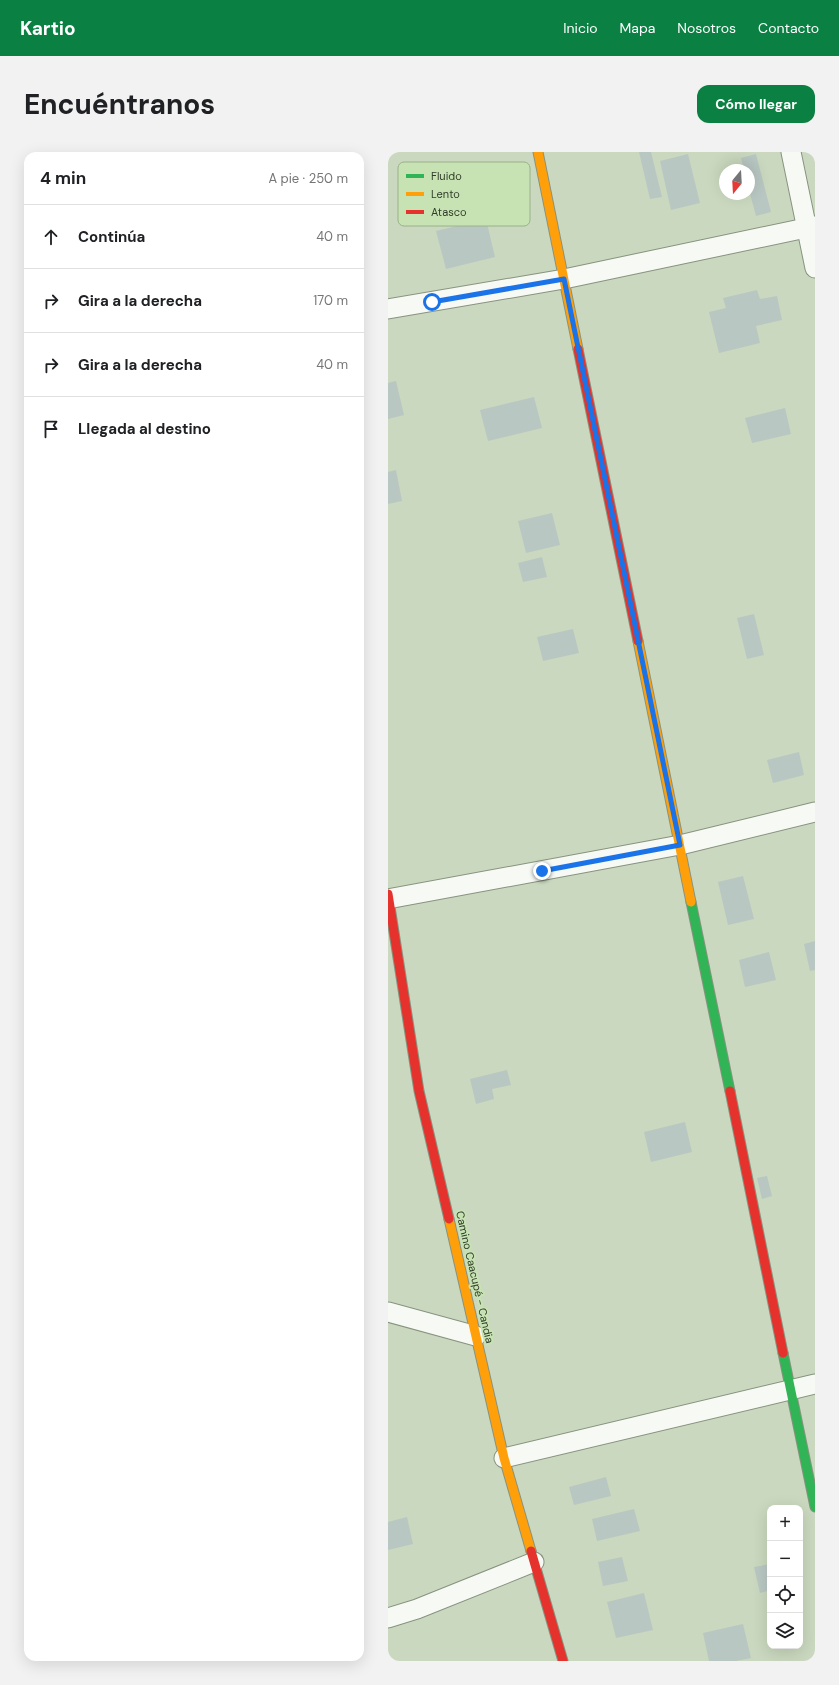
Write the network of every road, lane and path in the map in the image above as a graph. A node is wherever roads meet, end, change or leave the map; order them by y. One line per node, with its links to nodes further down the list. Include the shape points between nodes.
1 (538, 152): 5 (street)
2 (791, 152): 3 (street)
3 (811, 227): 4 (street); 5 (street)
4 (815, 268)
5 (564, 279): 6 (street); 8 (street)
6 (388, 309)
7 (815, 812): 8 (street)
8 (680, 845): 9 (street); 13 (street)
9 (388, 897): 11 (street, Camino Caacupé - Candia, via 419,1091)
10 (388, 1312): 11 (street)
11 (476, 1336): 14 (street, Camino Caacupé - Candia)
12 (815, 1384): 13 (street)
13 (792, 1389): 14 (street); 15 (street)
14 (504, 1458): 16 (street, Camino Caacupé - Candia)
15 (815, 1507)
16 (534, 1562): 17 (street); 18 (street, Camino Caacupé - Candia)
17 (388, 1618)
18 (563, 1661)

